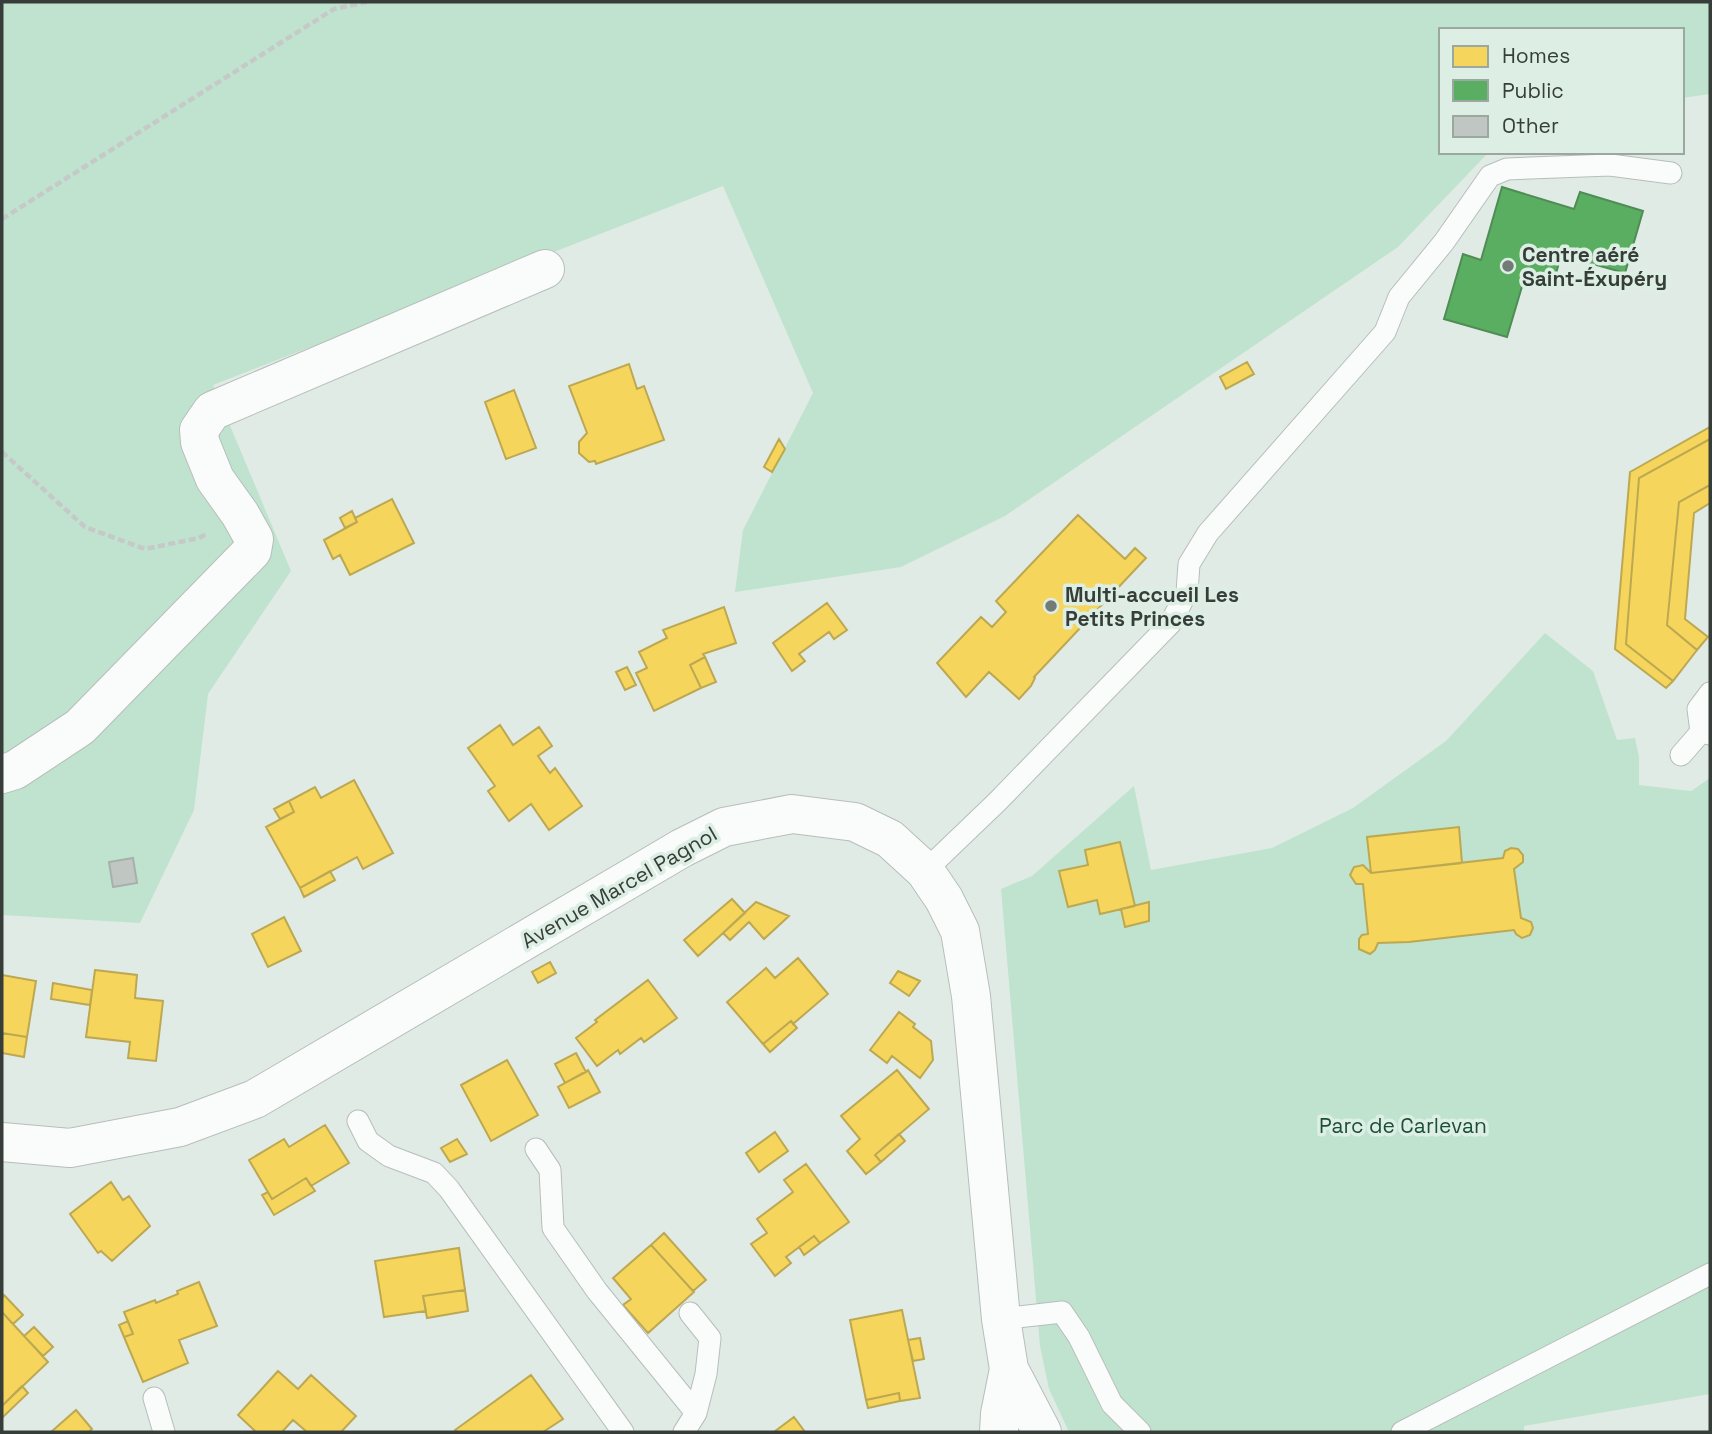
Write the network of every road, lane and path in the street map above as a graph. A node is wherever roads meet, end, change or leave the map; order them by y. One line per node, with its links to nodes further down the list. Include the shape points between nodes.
1 (367, 2): 3 (path, via 334,9)
2 (1671, 173): 11 (lane, via 1610,165 1507,169 1490,176 1399,297 1385,332 1208,533 1189,564 1187,592 1170,624)
3 (2, 219)
4 (545, 269): 6 (street, via 212,411 199,430 200,442 215,479)
5 (2, 452): 6 (path, via 85,527 145,549 199,538)
6 (240, 514): 10 (street, via 254,539 252,551 80,726)
7 (1710, 693): 8 (lane, via 1698,709)
8 (1705, 733): 9 (lane)
9 (1681, 755)
10 (2, 775)
11 (925, 871): 13 (street, Avenue Marcel Pagnol, via 890,839 855,821 792,814 724,827 255,1099 180,1127 70,1148); 17 (street, Avenue Marcel Pagnol, via 960,931 971,996)
12 (358, 1121): 22 (lane, via 368,1141 389,1156 434,1173 449,1189)
13 (2, 1142)
14 (536, 1149): 20 (lane, via 550,1170 553,1228 597,1291)
15 (1710, 1274): 27 (lane)
16 (690, 1313): 20 (lane, via 710,1338)
17 (1001, 1319): 18 (street, Avenue Marcel Pagnol); 26 (lane, via 1062,1312 1112,1404)
18 (1009, 1369): 24 (street, Avenue Marcel Pagnol); 25 (street, Avenue Marcel Pagnol)
19 (154, 1398): 21 (lane)
20 (696, 1413): 23 (lane)
21 (164, 1432)
22 (623, 1432)
23 (684, 1432)
24 (999, 1432)
25 (1042, 1432)
26 (1140, 1432)
27 (1402, 1432)

